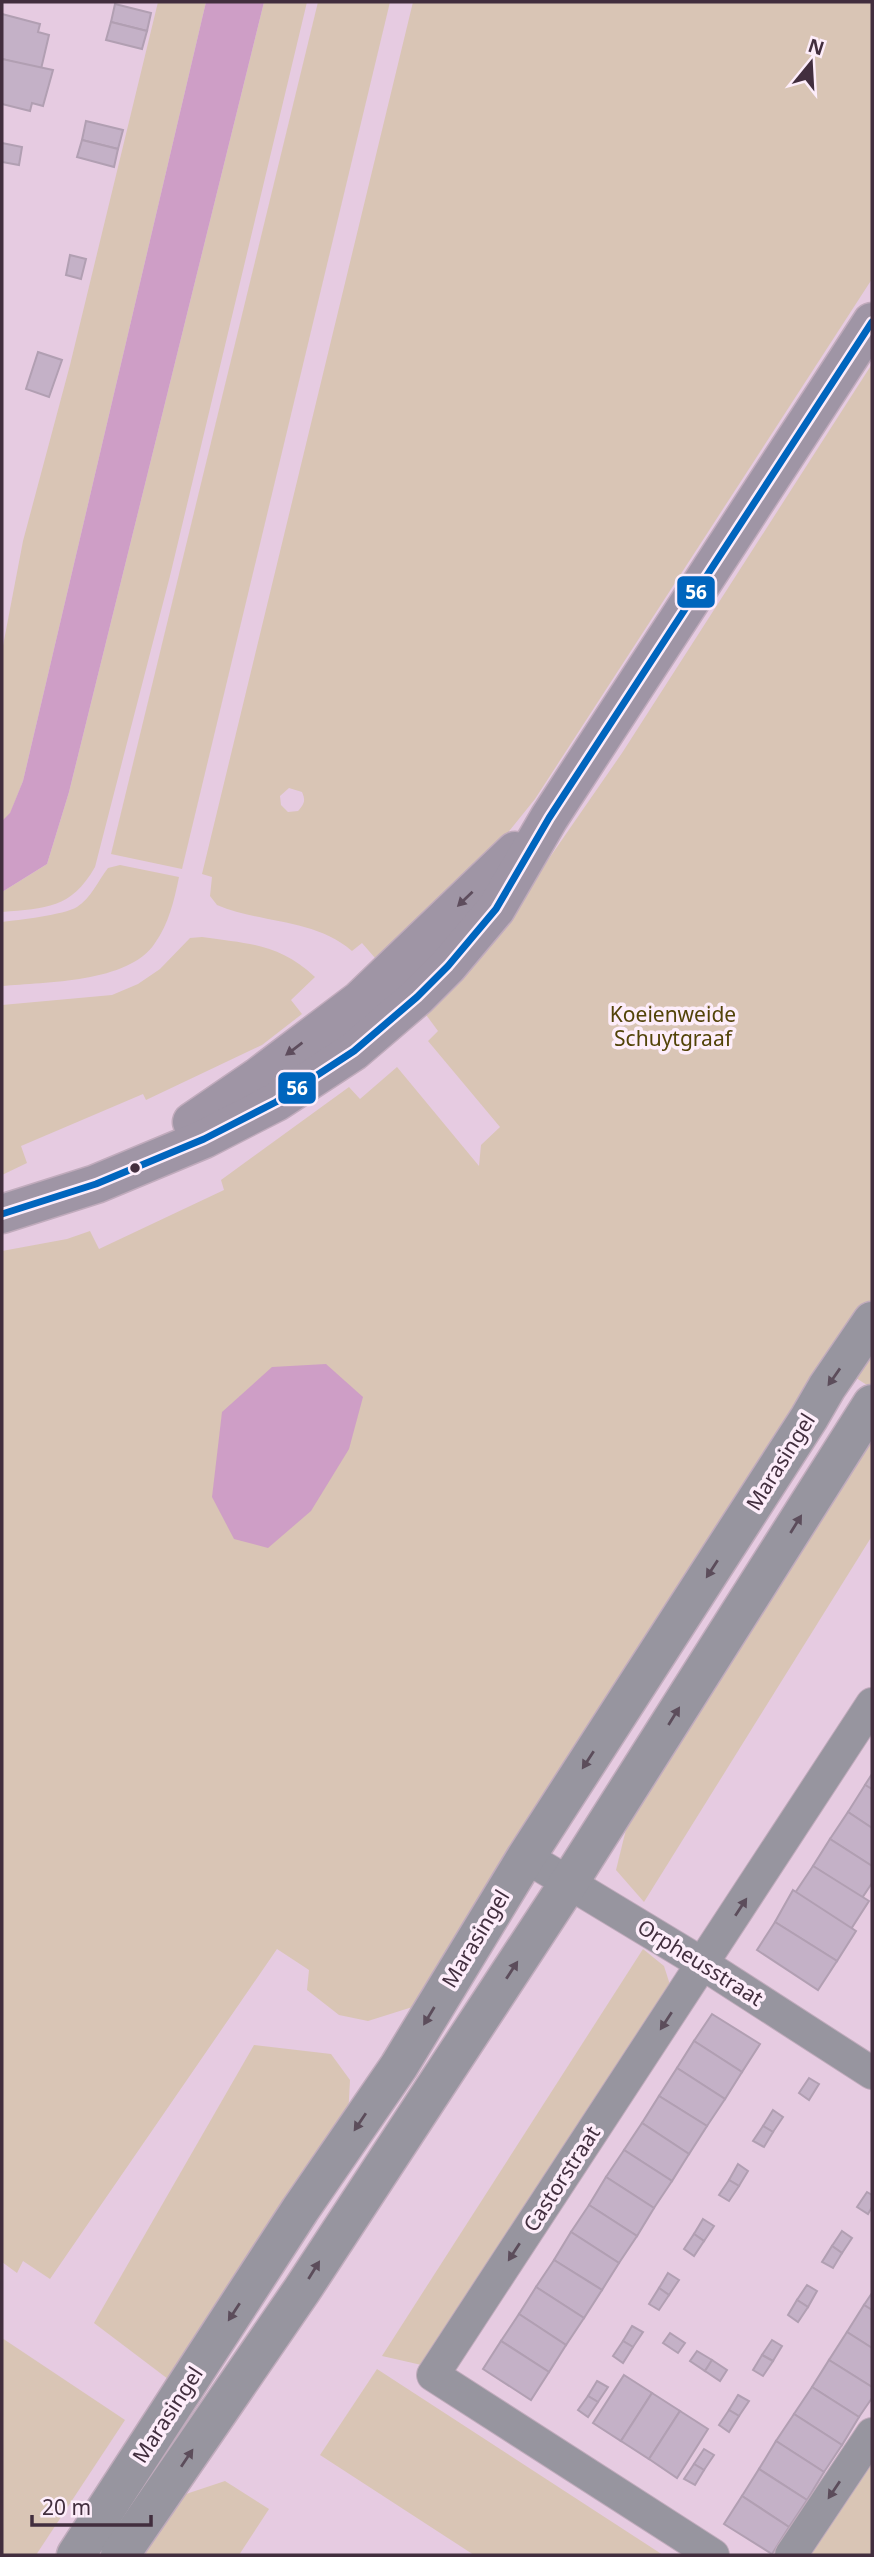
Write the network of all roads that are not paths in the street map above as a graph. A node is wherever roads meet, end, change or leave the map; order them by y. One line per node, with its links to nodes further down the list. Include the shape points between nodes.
1 (872, 322): 2 (main road, via 550,818 360,1000 258,1077 96,1184)
2 (2, 1214)
3 (872, 1321): 6 (street, Marasingel, one-way to 6)
4 (872, 1404): 7 (street, Marasingel, one-way to 4)
5 (872, 1704): 8 (street, Castorstraat, one-way to 5)
6 (526, 1857): 7 (street, Orpheusstraat); 11 (street, Marasingel, one-way to 11, via 399,2066 285,2232)
7 (568, 1884): 8 (street, Orpheusstraat); 12 (street, Marasingel, one-way to 7, via 302,2290)
8 (703, 1964): 9 (street, Orpheusstraat); 13 (street, Castorstraat, one-way to 13, via 433,2375)
9 (872, 2073)
10 (872, 2434): 14 (street, one-way to 14)
11 (76, 2555)
12 (120, 2555)
13 (713, 2555)
14 (791, 2555)

